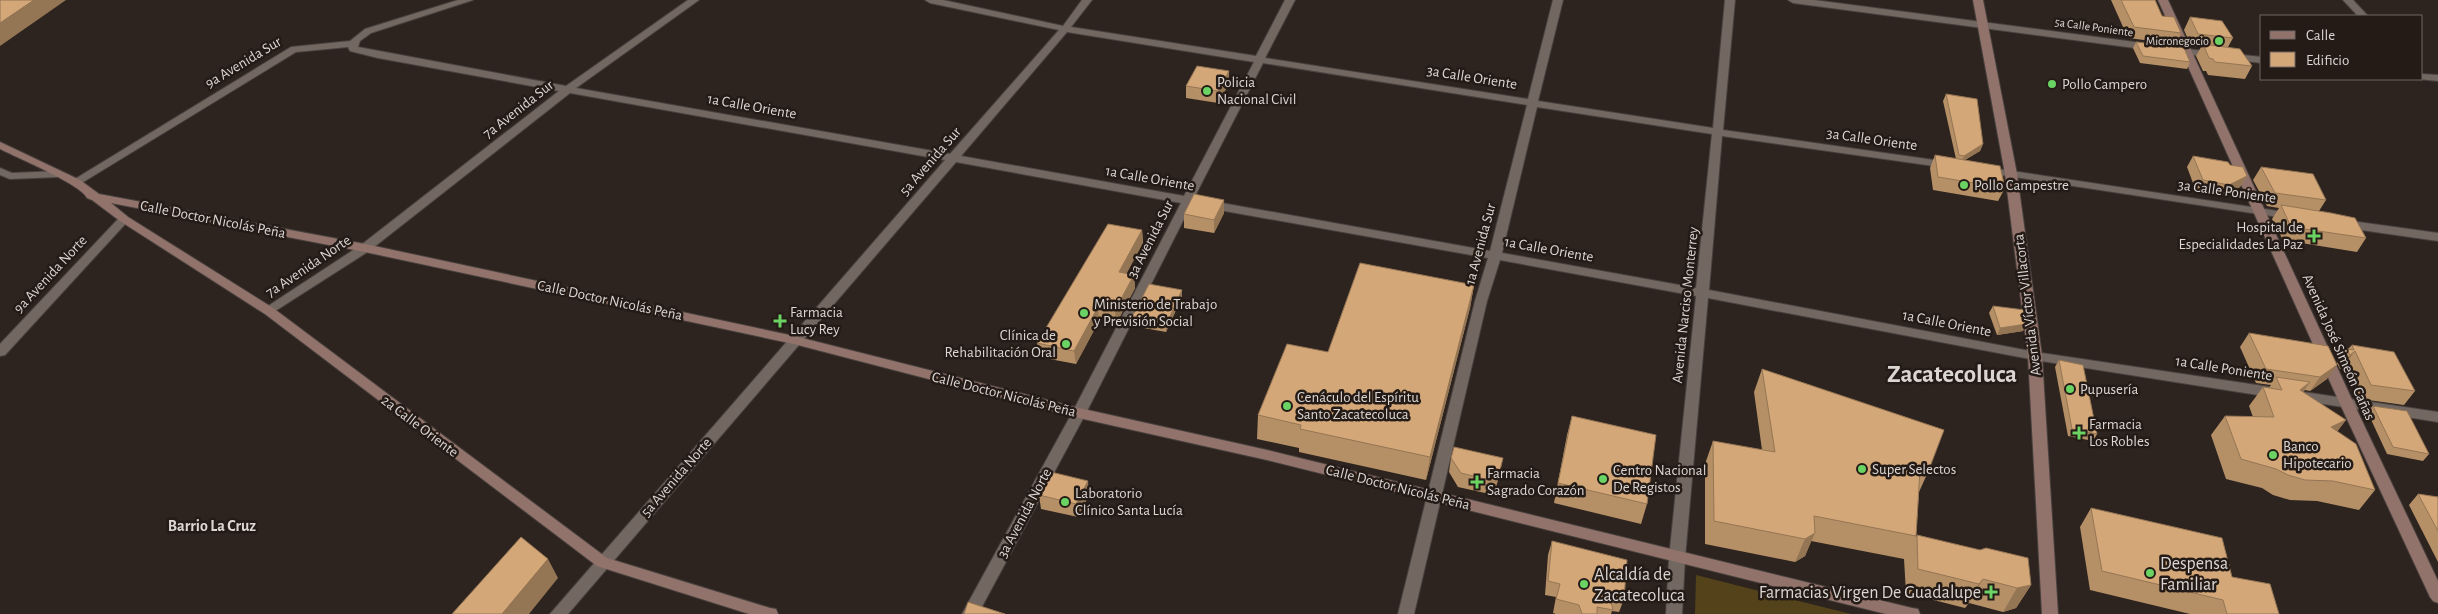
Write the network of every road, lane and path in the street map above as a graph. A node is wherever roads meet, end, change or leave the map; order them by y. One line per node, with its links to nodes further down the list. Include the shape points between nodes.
1 (468, 0): 15 (street, via 368,31)
2 (694, 0): 21 (street, 7a Avenida Sur)
3 (930, 0): 14 (street, 3a Calle Oriente)
4 (1087, 0): 14 (street, 5a Avenida Sur)
5 (1290, 0): 17 (street, 3a Avenida Sur)
6 (1558, 0): 22 (street, 1a Avenida Sur)
7 (1730, 0): 23 (street, Avenida Narciso Monterrey)
8 (1793, 0): 13 (street, 5a Calle Poniente)
9 (1978, 0): 13 (main road, Avenida Víctor Villacorta)
10 (2163, 0): 16 (main road, Avenida José Simeón Cañas)
11 (2348, 0): 12 (street)
12 (2362, 15)
13 (1982, 24): 16 (street, 5a Calle Poniente); 28 (main road, Avenida Víctor Villacorta)
14 (1065, 30): 17 (street, 3a Calle Oriente); 25 (street, 5a Avenida Sur)
15 (354, 44): 21 (street, 1a Calle Oriente, via 353,49 378,55); 29 (street, 9a Avenida Sur, via 294,49)
16 (2188, 52): 18 (street, 5a Calle Poniente); 32 (main road, Avenida José Simeón Cañas)
17 (1260, 60): 22 (street, 3a Calle Oriente); 31 (street, 3a Avenida Sur)
18 (2260, 60)
19 (2423, 76): 20 (street)
20 (2438, 78)
21 (569, 88): 25 (street, 1a Calle Oriente); 37 (street, 7a Avenida Sur)
22 (1533, 102): 23 (street, 3a Calle Oriente); 38 (street, 1a Avenida Sur)
23 (1718, 132): 28 (street, 3a Calle Oriente); 39 (street, Avenida Narciso Monterrey)
24 (0, 145): 27 (main road, 2a Calle Oriente)
25 (952, 159): 31 (street, 1a Calle Oriente); 41 (street, 5a Avenida Sur)
26 (0, 172): 27 (street, via 10,176)
27 (59, 174): 29 (main road, 2a Calle Oriente)
28 (2011, 174): 32 (street, 3a Calle Poniente); 43 (main road, Avenida Víctor Villacorta)
29 (76, 182): 30 (main road, 2a Calle Oriente)
30 (91, 196): 34 (main road, 2a Calle Oriente); 37 (main road, Calle Doctor Nicolás Peña)
31 (1186, 201): 38 (street, 1a Calle Oriente); 45 (street, 3a Avenida Sur)
32 (2260, 211): 33 (street, 3a Calle Poniente); 44 (main road, Avenida José Simeón Cañas)
33 (2300, 217)
34 (124, 219): 40 (main road, 2a Calle Oriente); 42 (street, 9a Avenida Norte)
35 (2329, 221): 36 (street)
36 (2438, 237)
37 (365, 248): 40 (street, 7a Avenida Norte); 41 (main road, Calle Doctor Nicolás Peña)
38 (1495, 256): 39 (street, 1a Calle Oriente); 47 (street, 1a Avenida Sur, via 1481,300)
39 (1702, 293): 43 (street, 1a Calle Oriente); 48 (street, Avenida Narciso Monterrey)
40 (269, 311): 49 (main road, 2a Calle Oriente)
41 (794, 340): 45 (main road, Calle Doctor Nicolás Peña); 49 (street, 5a Avenida Norte)
42 (0, 352)
43 (2035, 356): 44 (street, 1a Calle Poniente); 57 (main road, Avenida Víctor Villacorta)
44 (2347, 404): 46 (street, 1a Calle Poniente); 50 (main road, Avenida José Simeón Cañas)
45 (1079, 413): 47 (main road, Calle Doctor Nicolás Peña); 53 (street, 3a Avenida Norte)
46 (2438, 417)
47 (1433, 496): 48 (main road, Calle Doctor Nicolás Peña); 54 (street, 1a Avenida Sur)
48 (1677, 558): 55 (street, Avenida Narciso Monterrey); 56 (main road, Calle Doctor Nicolás Peña)
49 (602, 562): 51 (street, 5a Avenida Norte); 52 (main road, 2a Calle Oriente)
50 (2438, 597)
51 (558, 614)
52 (770, 614)
53 (970, 614)
54 (1406, 614)
55 (1674, 614)
56 (1912, 614)
57 (2050, 614)

